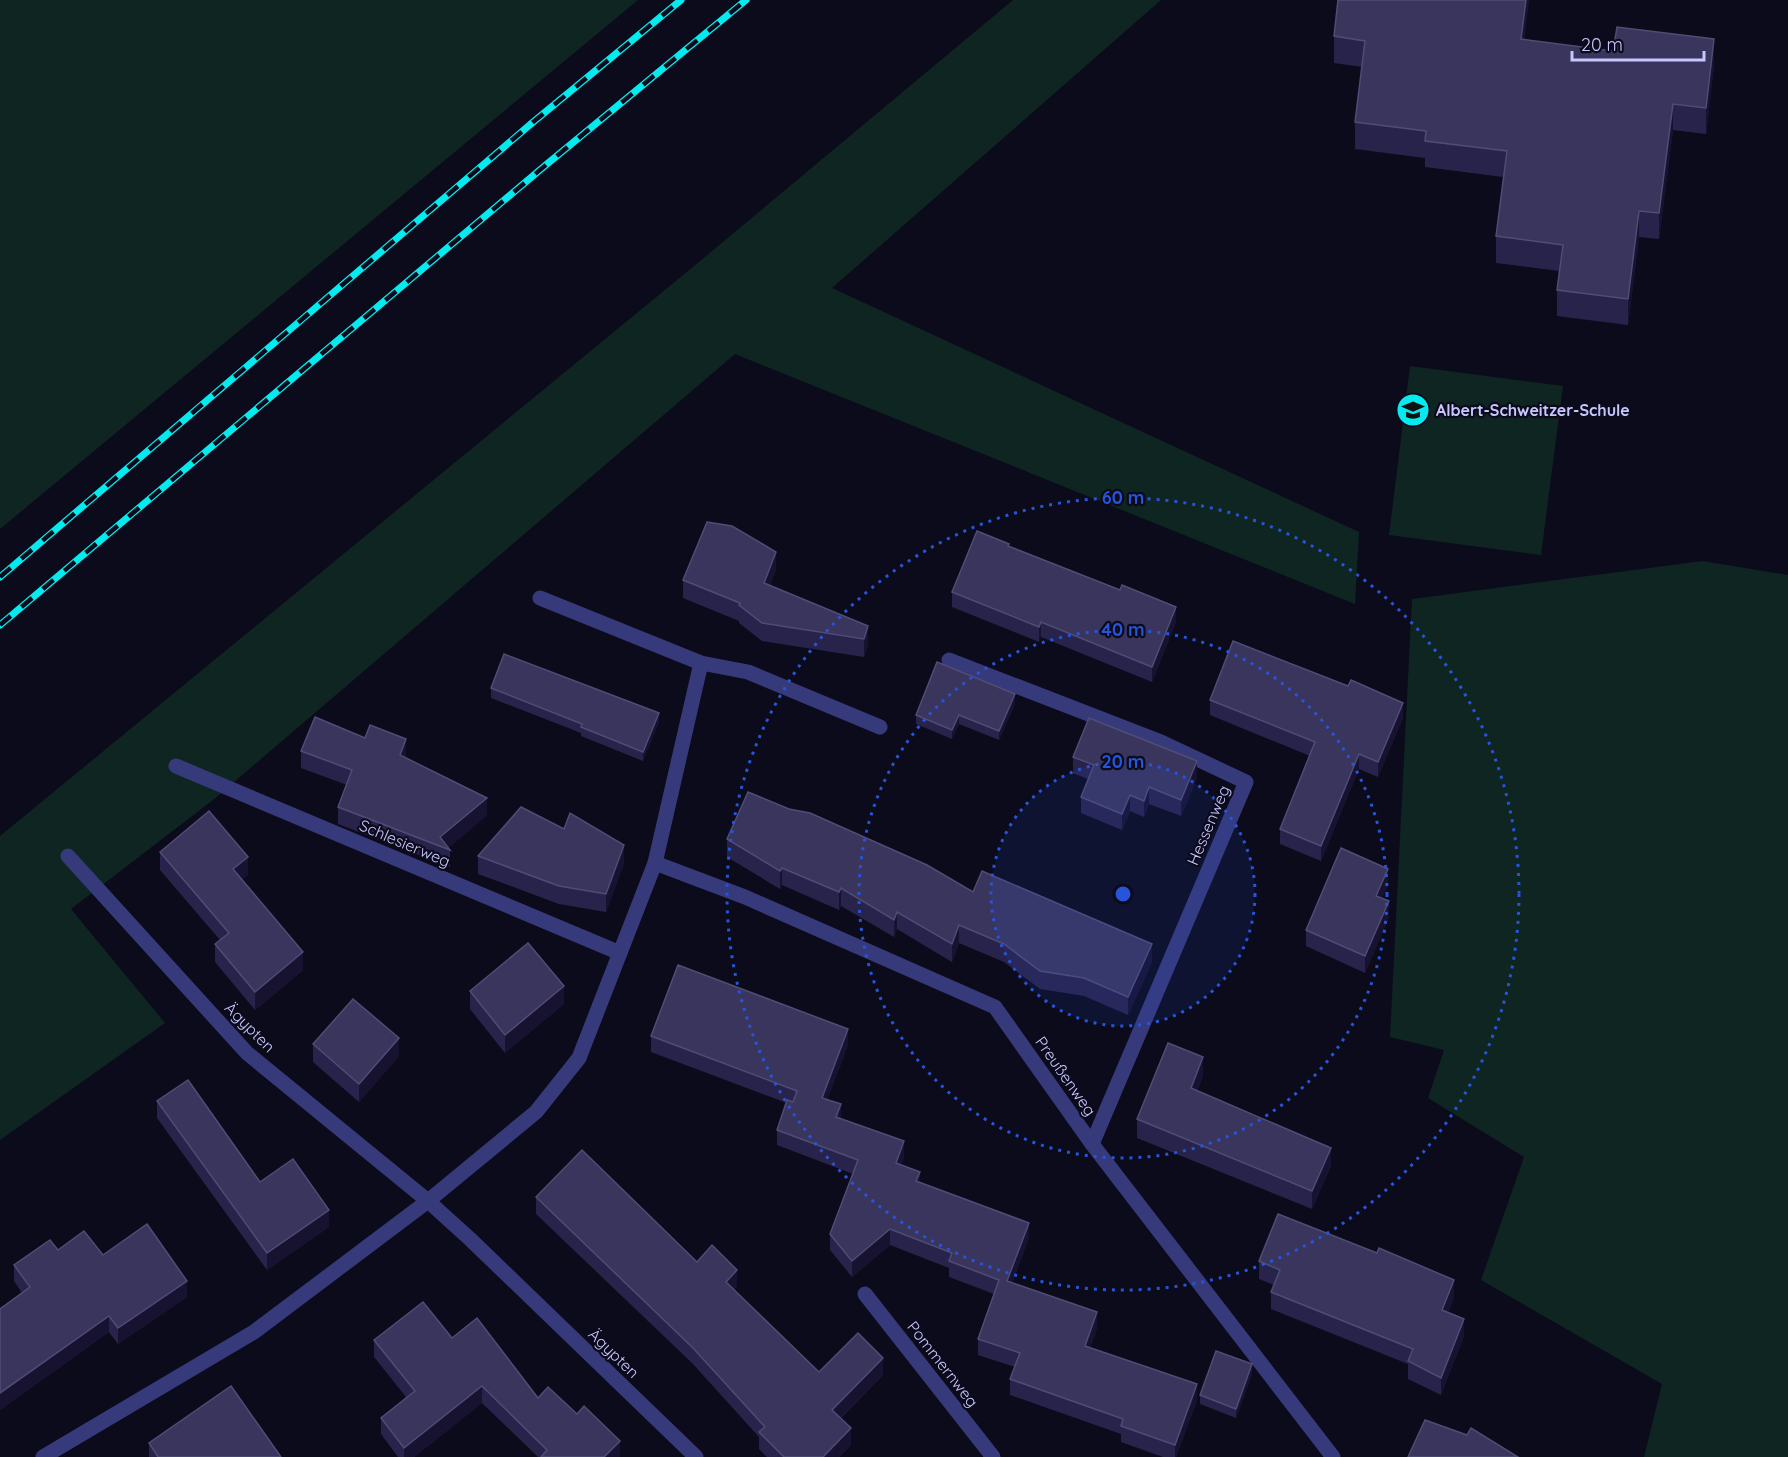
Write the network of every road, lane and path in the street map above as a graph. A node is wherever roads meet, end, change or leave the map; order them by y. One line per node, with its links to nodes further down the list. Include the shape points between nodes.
1 (540, 598): 3 (street)
2 (949, 660): 9 (street, Hessenweg, via 1161,741 1246,782)
3 (701, 663): 4 (street, via 748,672); 7 (street)
4 (880, 727)
5 (176, 766): 8 (street, Schlesierweg)
6 (68, 856): 10 (street, Ägypten, via 247,1053)
7 (656, 863): 8 (street); 9 (street, Preußenweg, via 745,897 995,1007)
8 (620, 953): 10 (street, via 579,1058 536,1112)
9 (1092, 1144): 15 (street, Preußenweg)
10 (428, 1201): 12 (street, via 254,1332); 13 (street, Ägypten)
11 (865, 1294): 14 (street, Pommernweg)
12 (44, 1457)
13 (696, 1457)
14 (993, 1457)
15 (1333, 1457)

